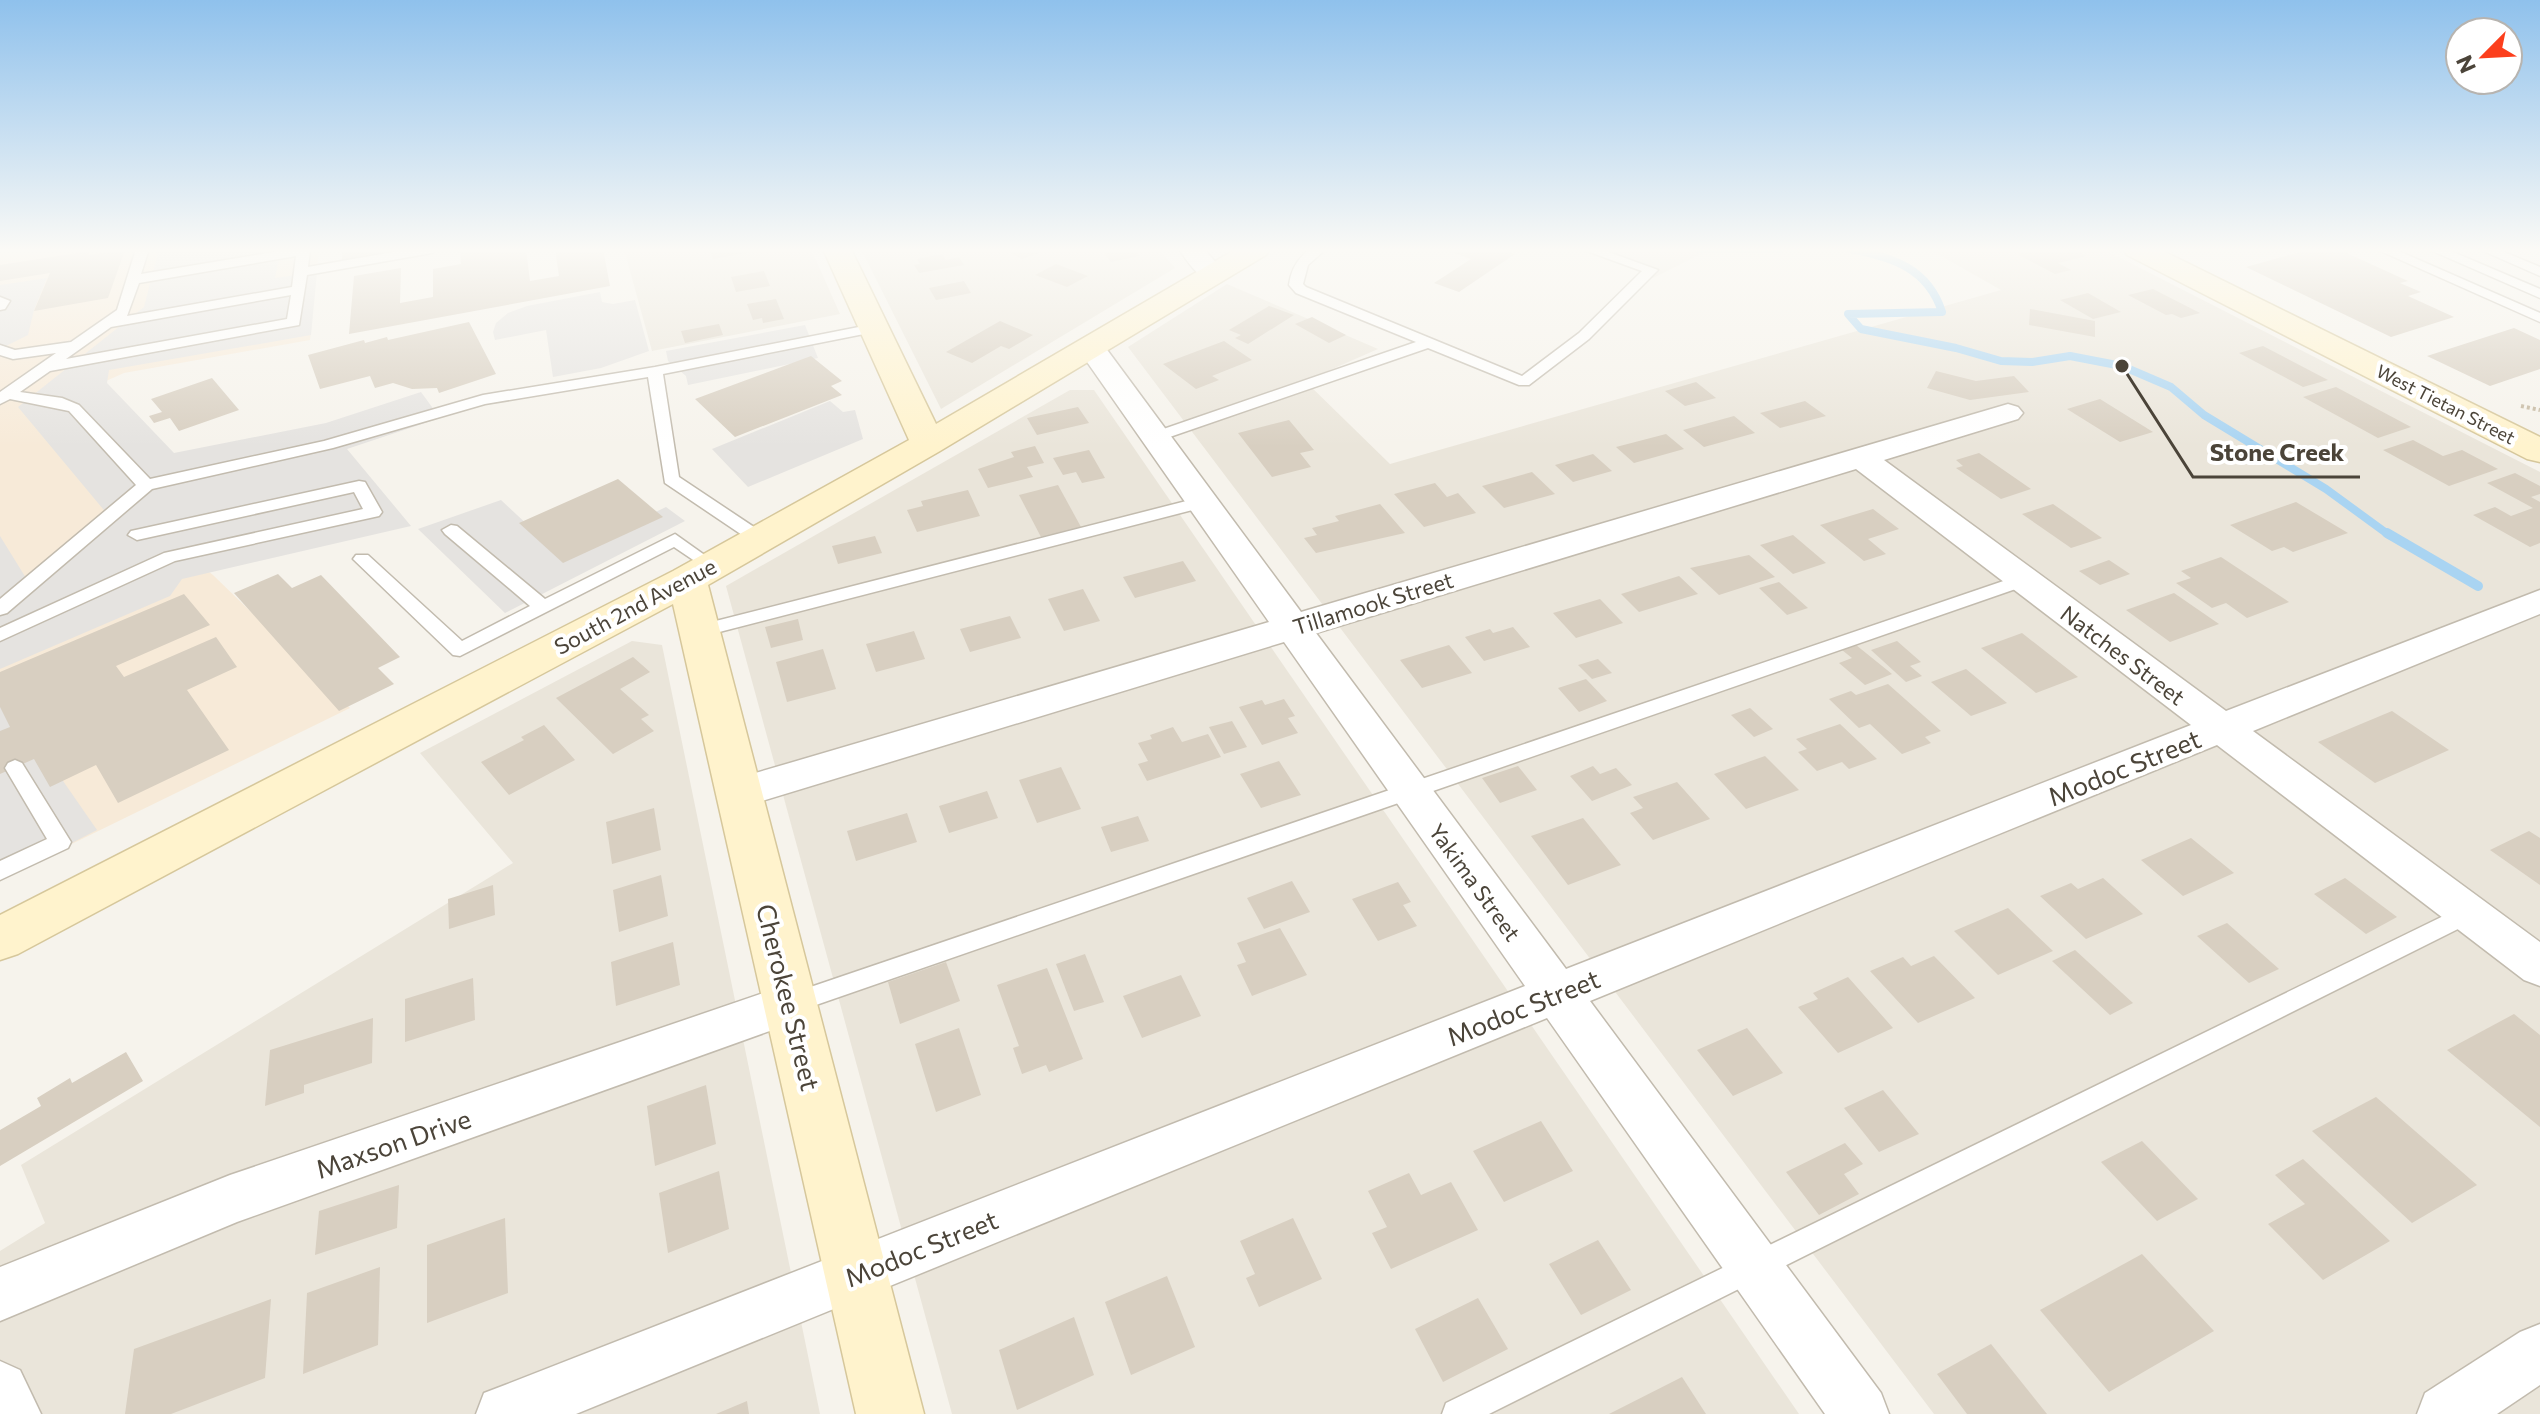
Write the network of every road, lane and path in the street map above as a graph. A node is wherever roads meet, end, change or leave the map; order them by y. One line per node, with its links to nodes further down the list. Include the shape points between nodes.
1 (119, 315): 9 (lane)
2 (153, 315): 9 (lane)
3 (295, 315): 15 (lane, via 294,322)
4 (868, 315): 10 (main road)
5 (1135, 315): 14 (main road, South 2nd Avenue)
6 (1363, 315): 11 (lane)
7 (1605, 315): 11 (lane, via 1524,382)
8 (2269, 315): 21 (main road, West Tietan Street)
9 (107, 323): 12 (lane)
10 (874, 328): 16 (lane); 20 (main road)
11 (1431, 342): 19 (lane)
12 (76, 346): 13 (lane, via 13,355); 15 (lane)
13 (0, 349)
14 (1092, 349): 19 (street, Yakima Street); 20 (main road, South 2nd Avenue)
15 (46, 367): 17 (lane)
16 (655, 371): 23 (lane, via 483,400 327,445); 28 (lane, via 671,479)
17 (4, 397): 23 (lane, via 74,408)
18 (2008, 413): 22 (street, Tillamook Street)
19 (1155, 437): 24 (street, Yakima Street)
20 (928, 444): 28 (main road, South 2nd Avenue)
21 (2540, 451)
22 (1860, 457): 32 (street, Natches Street); 36 (street, Tillamook Street)
23 (146, 485): 25 (lane)
24 (1202, 502): 36 (street, Yakima Street); 37 (lane)
25 (109, 516): 27 (lane); 35 (lane)
26 (451, 530): 34 (lane)
27 (137, 535): 29 (lane); 29 (lane, via 359,486 373,512)
28 (760, 539): 31 (main road, South 2nd Avenue)
29 (170, 557): 38 (lane)
30 (362, 559): 34 (lane, via 460,650)
31 (699, 573): 34 (lane, via 675,539); 37 (main road, Cherokee Street); 45 (main road, South 2nd Avenue)
32 (2024, 580): 39 (street, Natches Street); 41 (lane)
33 (2540, 601): 39 (street, Modoc Street)
34 (543, 607)
35 (0, 609)
36 (1292, 628): 41 (street, Yakima Street); 42 (street, Tillamook Street)
37 (700, 631): 42 (main road, Cherokee Street)
38 (0, 635)
39 (2221, 728): 44 (street, Natches Street); 47 (street, Modoc Street)
40 (15, 768): 43 (lane, via 60,842)
41 (1409, 791): 47 (street, Yakima Street); 48 (lane)
42 (739, 793): 48 (main road, Cherokee Street)
43 (0, 871)
44 (2468, 913): 46 (street, Natches Street); 49 (lane)
45 (0, 939)
46 (2540, 967)
47 (1556, 994): 49 (street, Yakima Street); 50 (street, Modoc Street)
48 (790, 1004): 50 (main road, Cherokee Street); 51 (street, Maxson Drive, via 230,1200)
49 (1753, 1267): 57 (lane); 58 (street, Yakima Street)
50 (856, 1274): 55 (street, Modoc Street); 56 (main road, Cherokee Street)
51 (0, 1294)
52 (2540, 1352): 59 (street)
53 (0, 1390): 54 (street)
54 (12, 1414)
55 (505, 1414)
56 (890, 1414)
57 (1457, 1414)
58 (1860, 1414)
59 (2446, 1414)

